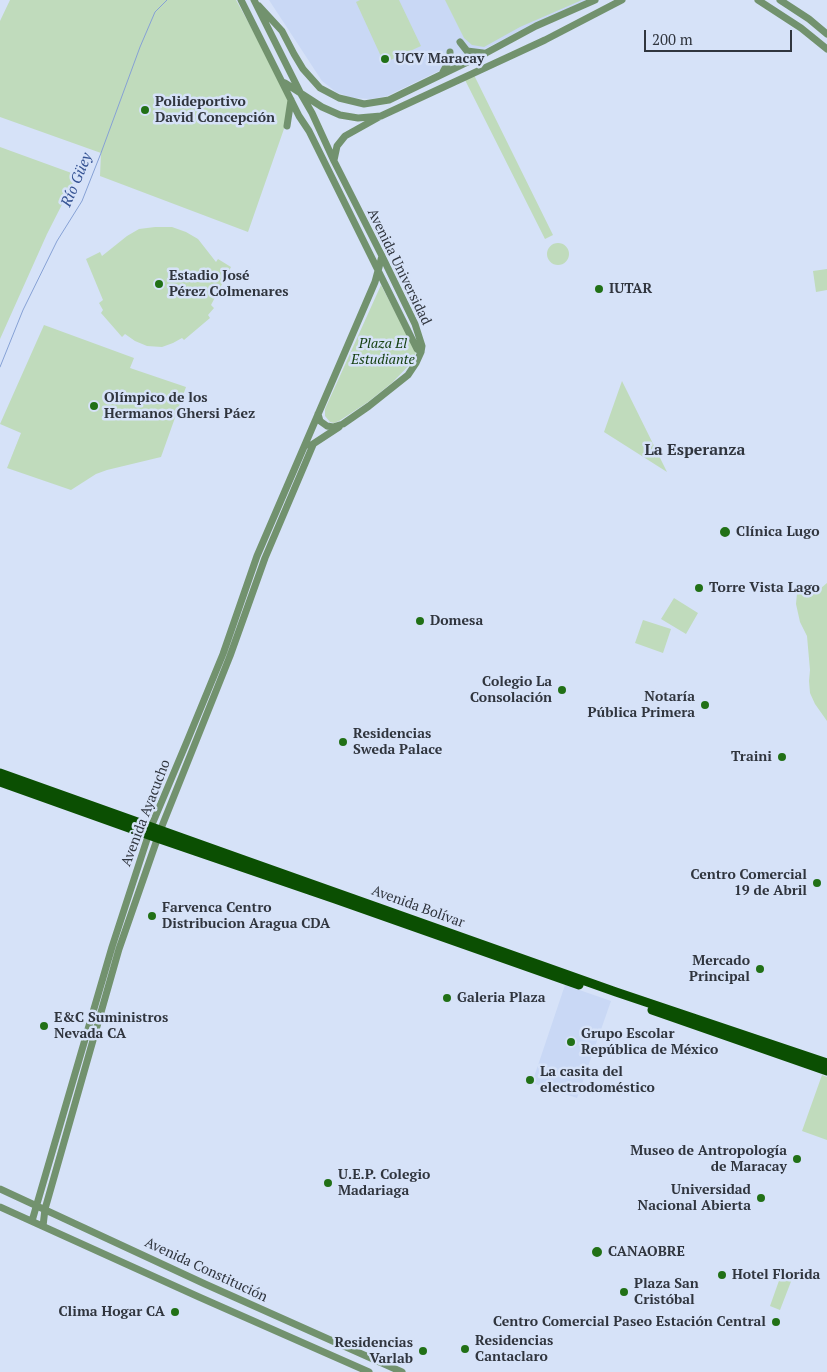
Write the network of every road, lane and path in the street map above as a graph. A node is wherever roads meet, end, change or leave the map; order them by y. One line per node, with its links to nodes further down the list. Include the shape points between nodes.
1 (241, 0): 13 (street, Avenida Universidad)
2 (595, 0): 11 (street)
3 (622, 0): 16 (street)
4 (758, 0): 9 (street, via 801,28)
5 (780, 0): 7 (street)
6 (254, 1): 12 (street, via 282,31 303,69 320,88 339,98 364,104 389,100); 14 (street, Avenida Universidad)
7 (827, 34)
8 (460, 42): 11 (street, via 468,51)
9 (827, 50)
10 (450, 52): 12 (street, via 450,60)
11 (486, 53): 12 (street)
12 (442, 74)
13 (282, 81): 14 (street); 15 (street, Avenida Universidad)
14 (301, 94): 16 (street, via 340,115 358,118); 18 (street, Avenida Universidad)
15 (291, 99): 17 (street); 20 (street, Avenida Universidad)
16 (381, 116): 18 (street, via 345,136 337,146)
17 (287, 126)
18 (334, 161): 19 (street, Avenida Universidad)
19 (382, 256): 20 (street, Avenida Ayacucho); 21 (street, Avenida Universidad, via 415,324)
20 (378, 271): 21 (street, Avenida Universidad); 22 (street, Avenida Ayacucho)
21 (421, 352): 23 (street, via 408,375)
22 (318, 414): 23 (street, via 320,422 327,426); 25 (street, Avenida Ayacucho)
23 (343, 424): 24 (street)
24 (313, 445): 25 (street); 28 (street, Avenida Ayacucho, via 265,558 230,656)
25 (303, 450): 28 (street, Avenida Ayacucho, via 257,556)
26 (0, 773): 28 (main road, Avenida Bolívar)
27 (0, 782): 28 (main road, Avenida Bolívar)
28 (154, 833): 29 (main road, Avenida Bolívar); 30 (main road, Avenida Bolívar); 32 (street, Avenida Ayacucho, via 112,947); 34 (street, Avenida Ayacucho)
29 (827, 1063)
30 (827, 1071)
31 (0, 1189): 32 (street, Avenida Constitución)
32 (38, 1206): 34 (street, Avenida Constitución); 35 (street, Avenida Ayacucho)
33 (0, 1207): 35 (street, Avenida Constitución)
34 (45, 1209): 36 (street, Avenida Ayacucho); 38 (street, Avenida Constitución)
35 (32, 1221): 36 (street, Avenida Constitución)
36 (43, 1226): 37 (street, Avenida Constitución)
37 (369, 1372)
38 (402, 1372)

